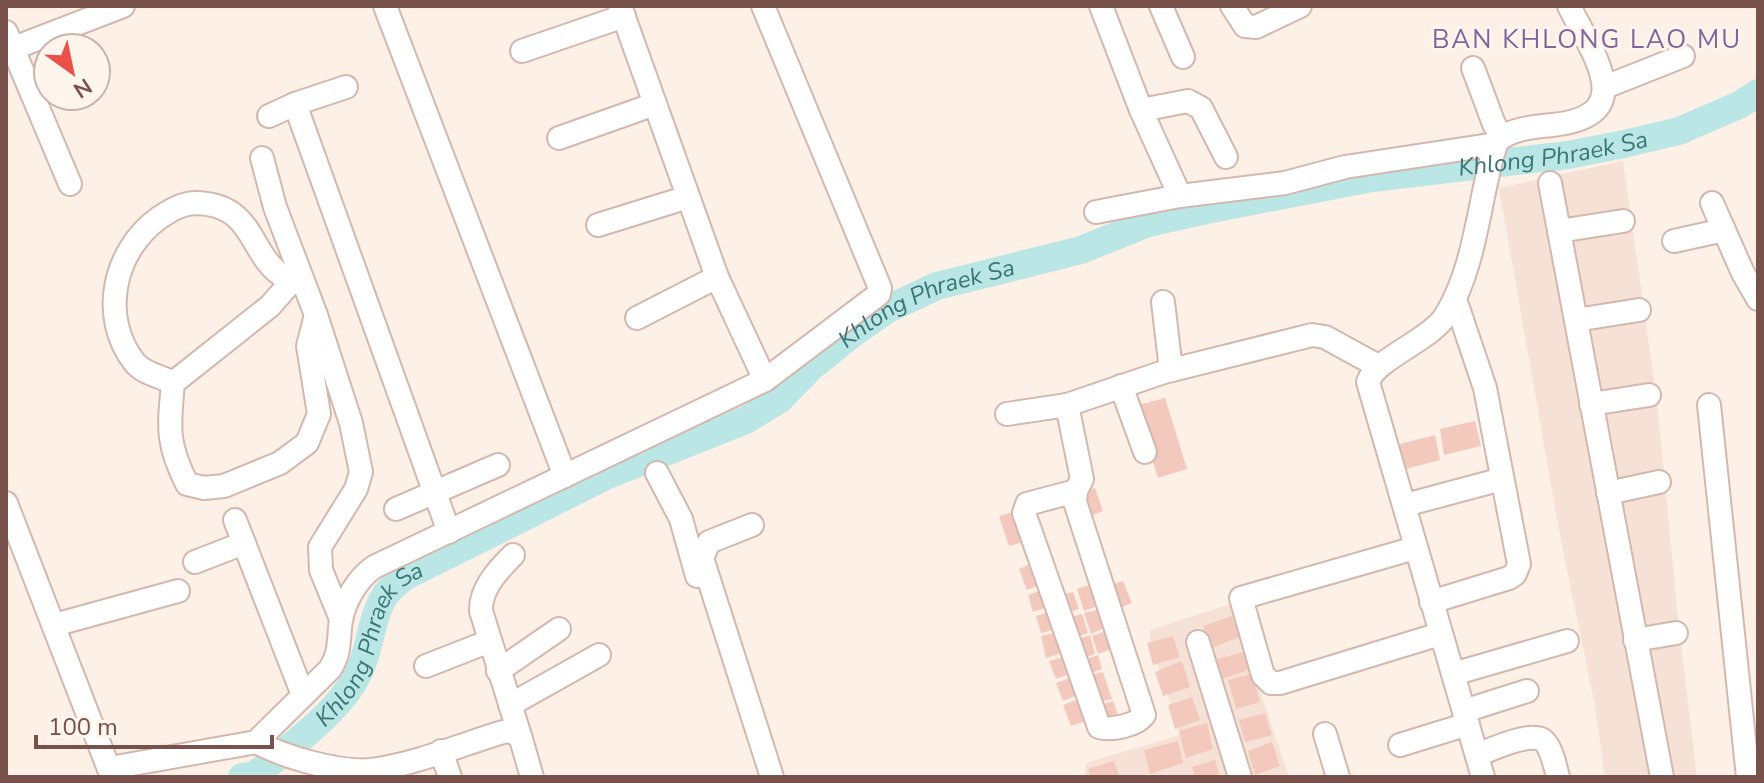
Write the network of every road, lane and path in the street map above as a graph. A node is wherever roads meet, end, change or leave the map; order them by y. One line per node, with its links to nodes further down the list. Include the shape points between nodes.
1 (123, 6): 10 (street)
2 (385, 6): 58 (street)
3 (763, 6): 47 (street, via 880,288 875,298)
4 (1101, 6): 19 (street)
5 (1161, 6): 13 (street)
6 (1232, 6): 7 (street, via 1245,26 1256,27)
7 (1300, 6)
8 (1569, 6): 16 (street)
9 (622, 11): 11 (street); 18 (street)
10 (8, 44): 26 (street)
11 (522, 51)
12 (1683, 56): 16 (street)
13 (1183, 57)
14 (1473, 68): 22 (street)
15 (346, 87): 17 (street)
16 (1605, 87): 22 (street, via 1601,104 1589,117 1521,129)
17 (295, 104): 20 (street); 62 (street)
18 (655, 104): 21 (street); 28 (street)
19 (1141, 110): 23 (street, via 1188,101 1201,108); 27 (street)
20 (269, 116)
21 (559, 138)
22 (1497, 144): 27 (street, via 1345,167 1285,183); 39 (street)
23 (1226, 157)
24 (262, 158): 37 (street)
25 (1550, 183): 34 (street)
26 (70, 184)
27 (1180, 196): 30 (street)
28 (688, 197): 32 (street); 36 (street)
29 (1712, 203): 33 (street)
30 (1096, 212)
31 (1623, 221): 34 (street)
32 (598, 225)
33 (1724, 230): 35 (street); 38 (street)
34 (1559, 231): 44 (street)
35 (1674, 241)
36 (717, 277): 43 (street); 47 (street)
37 (298, 283): 42 (street); 48 (street); 48 (street, via 284,278 229,211 198,203 178,206 144,229 121,265 114,307 121,340 137,365)
38 (1758, 298)
39 (1455, 299): 45 (street, via 1432,330); 59 (street, via 1485,388)
40 (1163, 302): 46 (street)
41 (1639, 310): 44 (street)
42 (316, 315): 48 (street, via 308,346 319,414 307,443 280,463 224,486 187,484 168,429); 79 (street, via 361,472 320,547 321,570)
43 (637, 318)
44 (1576, 320): 51 (street)
45 (1378, 366): 46 (street, via 1312,335); 65 (street, via 1368,382)
46 (1171, 370): 49 (street)
47 (765, 380): 58 (street)
48 (173, 383)
49 (1121, 386): 52 (street); 55 (street)
50 (1649, 395): 51 (street)
51 (1591, 404): 63 (street)
52 (1067, 405): 54 (street); 61 (street, via 1082,479)
53 (1709, 405): 112 (street)
54 (1007, 414)
55 (1145, 452)
56 (498, 465): 62 (street)
57 (657, 473): 78 (street, via 681,519 701,588)
58 (565, 476): 70 (street)
59 (1502, 479): 65 (street); 77 (street, via 1518,570 1509,578)
60 (1659, 482): 63 (street)
61 (1076, 491): 61 (street, via 1078,514 1144,715 1140,721 1105,729 1099,727 1024,513 1027,504)
62 (434, 492): 66 (street); 70 (street)
63 (1608, 493): 84 (street)
64 (6, 503): 69 (street)
65 (1405, 505): 72 (street)
66 (396, 509)
67 (235, 520): 71 (street)
68 (752, 525): 78 (street, via 714,539 704,551)
69 (10, 527): 74 (street)
70 (449, 532): 79 (street, via 362,575)
71 (244, 543): 75 (street); 93 (street)
72 (1415, 548): 77 (street); 83 (street, via 1241,598 1263,675 1280,683)
73 (513, 555): 85 (street, via 490,581 481,603)
74 (16, 557): 80 (street)
75 (195, 562)
76 (178, 591): 80 (street)
77 (1431, 602): 83 (street)
78 (715, 603): 106 (street)
79 (341, 619): 93 (street, via 338,657)
80 (54, 625): 103 (street)
81 (559, 629): 90 (street)
82 (1676, 633): 84 (street)
83 (1440, 634): 91 (street)
84 (1635, 640): 111 (street)
85 (490, 641): 89 (street); 90 (street)
86 (1567, 641): 91 (street)
87 (1198, 642): 107 (street)
88 (599, 655): 94 (street)
89 (426, 666)
90 (498, 671): 94 (street)
91 (1453, 674): 95 (street)
92 (1527, 691): 95 (street)
93 (303, 695): 98 (street)
94 (510, 705): 97 (street)
95 (1466, 718): 99 (street); 101 (street)
96 (1325, 734): 108 (street)
97 (521, 739): 100 (street, via 513,731 503,732); 105 (street)
98 (263, 745): 102 (street, via 309,760); 103 (street)
99 (1400, 745)
100 (441, 751): 102 (street); 104 (street)
101 (1477, 755): 109 (street); 110 (street, via 1538,738)
102 (393, 771)
103 (111, 773)
104 (450, 777)
105 (532, 777)
106 (772, 777)
107 (1240, 777)
108 (1338, 777)
109 (1483, 777)
110 (1558, 777)
111 (1662, 777)
112 (1748, 777)

